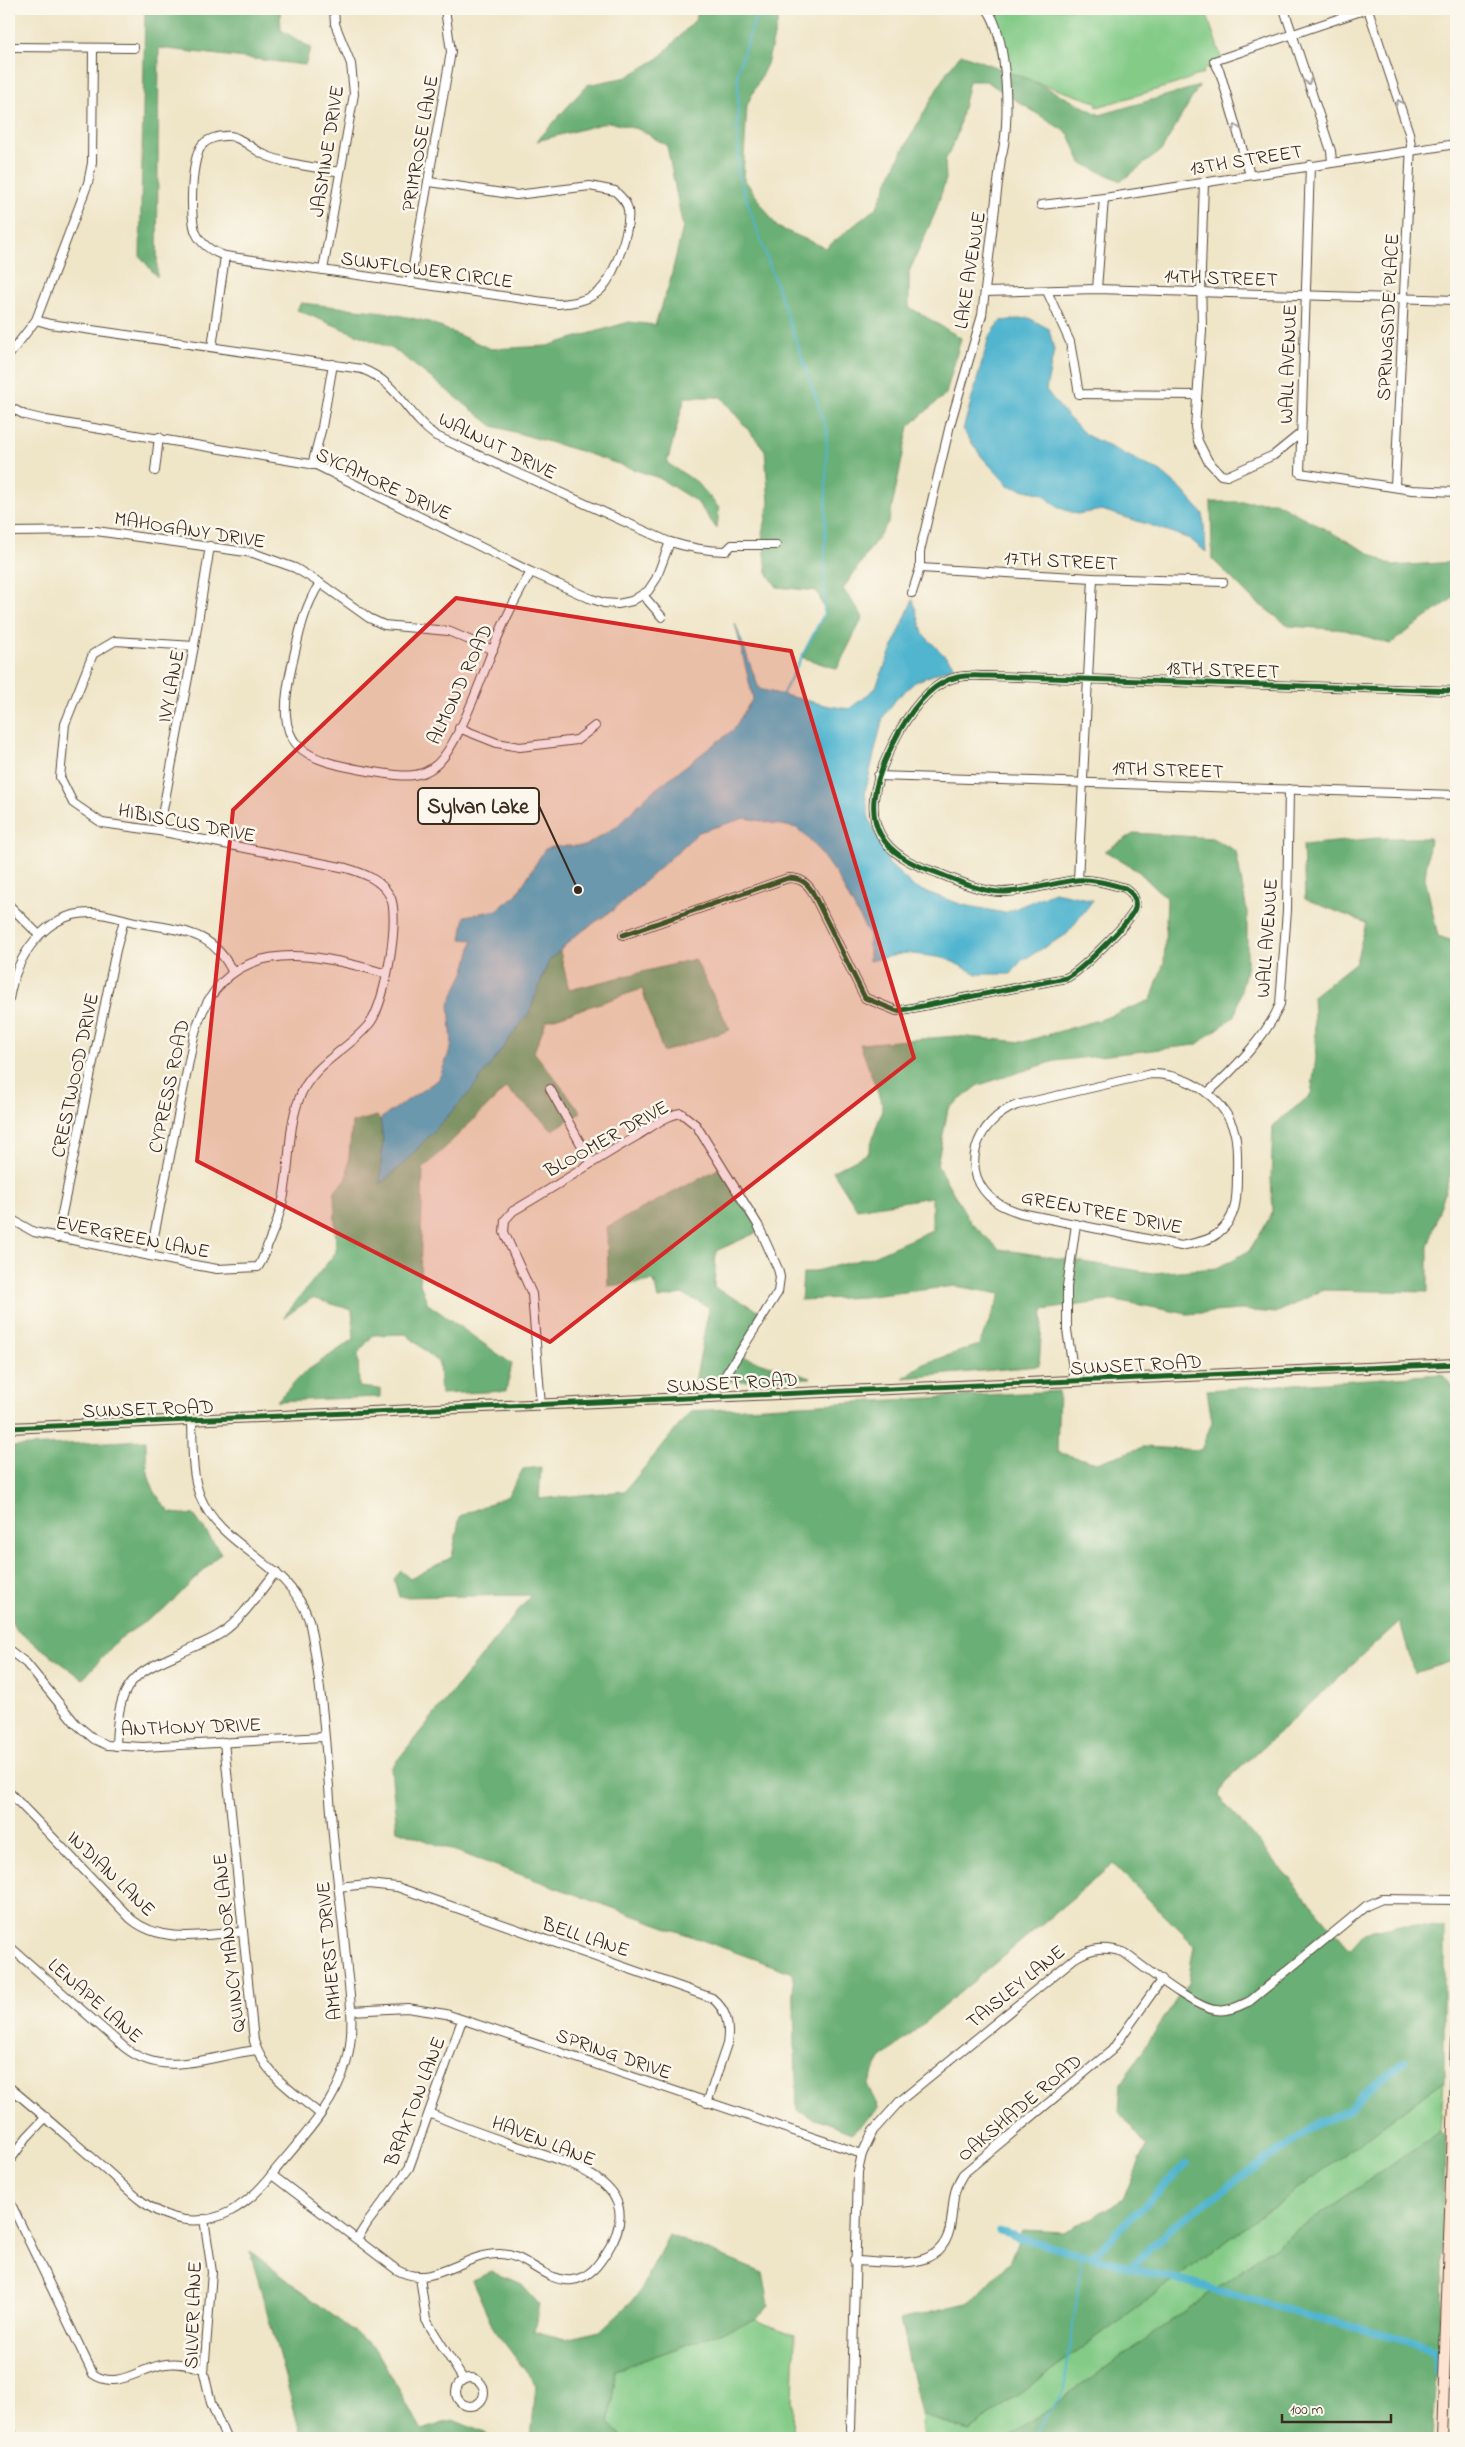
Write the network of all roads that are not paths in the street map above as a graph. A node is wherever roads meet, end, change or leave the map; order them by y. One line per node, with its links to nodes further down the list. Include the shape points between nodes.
1 (334, 9): 14 (street, JASMINE DRIVE, via 335,24 354,80)
2 (445, 9): 16 (street, PRIMROSE LANE, via 450,52)
3 (987, 9): 25 (street, LAKE AVENUE, via 998,30 1002,49 1006,143 1001,158)
4 (1284, 9): 6 (street)
5 (1367, 9): 6 (street); 11 (street, SPRINGSIDE PLACE, one-way to 5)
6 (1292, 35): 12 (street, one-way to 12); 15 (street, one-way to 6, via 1214,61)
7 (9, 47): 9 (street)
8 (134, 48): 9 (street)
9 (93, 49): 30 (street, via 92,163 88,183)
10 (1456, 144): 11 (street, 13TH STREET)
11 (1412, 150): 12 (street, 13TH STREET); 28 (street, SPRINGSIDE PLACE)
12 (1332, 162): 13 (street, 13TH STREET)
13 (1310, 166): 15 (street, 13TH STREET); 27 (street, WALL AVENUE)
14 (340, 172): 20 (street, SUNFLOWER CIRCLE, via 266,155 234,136 219,137 203,144 194,167 193,223 204,245); 21 (street, JASMINE DRIVE)
15 (1250, 175): 17 (street, 13TH STREET)
16 (430, 182): 22 (street, PRIMROSE LANE); 22 (street, SUNFLOWER CIRCLE, via 516,195 590,186 606,188 623,199 628,208 629,225 609,280 599,292 582,301 558,304)
17 (1204, 182): 18 (street, 13TH STREET); 26 (street)
18 (1104, 198): 19 (street, 13TH STREET); 23 (street)
19 (1041, 205)
20 (225, 256): 21 (street, SUNFLOWER CIRCLE); 31 (street)
21 (323, 270): 22 (street, SUNFLOWER CIRCLE)
22 (410, 283)
23 (1097, 289): 24 (street, 14TH STREET); 26 (street, 14TH STREET)
24 (1047, 291): 25 (street, 14TH STREET); 34 (street, via 1070,342 1079,394)
25 (985, 292): 46 (street, LAKE AVENUE, via 982,315 950,425 920,551)
26 (1202, 293): 27 (street, 14TH STREET); 34 (street)
27 (1305, 295): 28 (street, 14TH STREET); 36 (street, WALL AVENUE)
28 (1404, 298): 29 (street, 14TH STREET); 40 (street, SPRINGSIDE PLACE)
29 (1456, 300)
30 (36, 320): 31 (street, WALNUT DRIVE); 32 (street)
31 (212, 347): 33 (street, WALNUT DRIVE)
32 (9, 354)
33 (333, 364): 38 (street); 43 (street, WALNUT DRIVE, via 380,376 424,428 436,436)
34 (1197, 395): 36 (street, via 1195,427 1198,441 1212,467 1221,476 1274,455)
35 (9, 407): 37 (street, SYCAMORE DRIVE, via 46,420)
36 (1301, 433): 40 (street, WALL AVENUE, via 1300,473)
37 (159, 437): 38 (street, SYCAMORE DRIVE); 39 (street)
38 (312, 465): 47 (street, SYCAMORE DRIVE)
39 (154, 471)
40 (1395, 486): 41 (street)
41 (1456, 492)
42 (9, 532): 45 (street, MAHOGANY DRIVE, via 96,531)
43 (670, 542): 44 (street, WALNUT DRIVE, via 713,550 726,550 732,545); 52 (street, via 656,579)
44 (776, 545)
45 (210, 546): 50 (street, MAHOGANY DRIVE, via 262,555 287,564); 54 (street, IVY LANE)
46 (920, 568): 48 (street, 17TH STREET); 51 (street, LAKE AVENUE)
47 (531, 572): 52 (street, SYCAMORE DRIVE, via 604,603 618,604); 55 (street, ALMOND ROAD)
48 (1093, 578): 49 (street, 17TH STREET); 56 (street)
49 (1223, 582)
50 (320, 583): 55 (street, MAHOGANY DRIVE, via 384,625 448,631); 59 (street, ALMOND ROAD, via 301,621 285,694 286,722 290,736 298,746 328,763 407,776 423,773 441,761)
51 (912, 593)
52 (643, 595): 53 (street)
53 (662, 617)
54 (194, 646): 64 (street, IVY LANE); 64 (street, HIBISCUS DRIVE, via 115,641 93,654 65,724 60,777 73,803 102,823)
55 (493, 650): 59 (street, ALMOND ROAD)
56 (1088, 679): 57 (street, 18TH STREET); 60 (street, 18TH STREET, via 989,676 956,677 944,682 922,698 902,727); 61 (street)
57 (1456, 691)
58 (595, 726): 59 (street, via 577,740 520,747 497,743)
59 (459, 728)
60 (878, 776): 61 (street, 19TH STREET); 65 (street, 18TH STREET, via 874,802 878,825 889,846 902,858 957,880 1000,892 1023,891)
61 (1083, 782): 62 (street, 19TH STREET); 65 (street)
62 (1289, 789): 63 (street, 19TH STREET); 74 (street, WALL AVENUE, via 1287,910 1280,1004 1263,1033)
63 (1456, 795)
64 (158, 831): 71 (street, HIBISCUS DRIVE, via 355,871 379,884 394,906 394,930)
65 (1078, 880): 69 (street, via 1125,888 1132,892 1135,902 1127,922 1081,970 1058,980 902,1010 865,998 812,891 802,880 795,878)
66 (9, 906): 68 (street)
67 (124, 920): 68 (street, via 92,913 74,915); 70 (street, via 187,932 204,939 221,953); 78 (street, CRESTWOOD DRIVE)
68 (39, 935): 72 (street, via 20,962)
69 (623, 935)
70 (233, 974): 71 (street, CYPRESS ROAD, via 267,957 301,956); 79 (street, CYPRESS ROAD, via 209,998 196,1028)
71 (386, 974): 79 (street, EVERGREEN LANE, via 374,1018 353,1041 314,1073 300,1096 293,1120 284,1198 260,1265 255,1268 217,1269)
72 (9, 999)
73 (550, 1089): 75 (street)
74 (1207, 1093): 77 (street, GREENTREE DRIVE, via 1220,1103 1226,1113 1236,1143 1235,1212 1224,1228 1209,1239 1181,1246); 77 (street, GREENTREE DRIVE, via 1168,1074 1151,1074 1017,1105 991,1120 975,1148 976,1176 991,1198 1005,1208 1021,1213)
75 (591, 1162): 82 (street, BLOOMER DRIVE, via 681,1113 696,1125 758,1225 778,1269 778,1292); 83 (street, BLOOMER DRIVE, via 513,1211 504,1224 505,1236 532,1294)
76 (9, 1218): 78 (street, EVERGREEN LANE, via 28,1230)
77 (1076, 1224): 81 (street, via 1067,1287 1067,1330)
78 (57, 1238): 79 (street, EVERGREEN LANE)
79 (150, 1256)
80 (1456, 1364): 81 (street, SUNSET ROAD)
81 (1075, 1382): 82 (street, SUNSET ROAD)
82 (711, 1398): 83 (street, SUNSET ROAD)
83 (541, 1406): 84 (street, SUNSET ROAD)
84 (192, 1421): 85 (street, SUNSET ROAD); 86 (street, AMHERST DRIVE, via 195,1473 206,1509 225,1530)
85 (9, 1428)
86 (276, 1572): 88 (street, AMHERST DRIVE, via 296,1593 309,1620); 90 (street, via 222,1633 146,1669 134,1678 122,1698)
87 (9, 1650): 90 (street, ANTHONY DRIVE, via 26,1663 89,1735)
88 (324, 1737): 89 (street, ANTHONY DRIVE); 92 (street, AMHERST DRIVE)
89 (224, 1742): 90 (street, ANTHONY DRIVE); 94 (street, QUINCY MANOR LANE)
90 (116, 1746)
91 (9, 1792): 94 (street, INDIAN LANE, via 131,1920 144,1929 164,1936)
92 (338, 1888): 97 (street, AMHERST DRIVE); 102 (street, BELL LANE, via 368,1884 397,1886 712,1998 724,2012 729,2033)
93 (1456, 1900): 96 (street, TAISLEY LANE, via 1382,1899 1366,1906 1250,2001 1233,2009 1216,2010 1200,2005)
94 (242, 1932): 100 (street, QUINCY MANOR LANE)
95 (9, 1946): 100 (street, LENAPE LANE, via 124,2047 145,2061 185,2064)
96 (1162, 1979): 106 (street, TAISLEY LANE, via 1123,1952 1112,1948 1086,1951 900,2101 873,2131); 112 (street, OAKSHADE ROAD, via 1112,2050 963,2174 952,2198 952,2222 948,2235 939,2251 927,2259 913,2262)
97 (351, 2012): 98 (street, SPRING DRIVE, via 422,2009); 104 (street, AMHERST DRIVE, via 345,2067)
98 (462, 2020): 102 (street, SPRING DRIVE, via 582,2058); 103 (street, BRAXTON LANE)
99 (1456, 2041): 120 (street)
100 (257, 2050): 104 (street, QUINCY MANOR LANE, via 272,2074)
101 (9, 2087): 105 (street, AMHERST DRIVE)
102 (707, 2103): 106 (street, SPRING DRIVE)
103 (429, 2113): 111 (street, BRAXTON LANE, via 409,2168); 113 (street, HAVEN LANE, via 593,2174 615,2198 619,2223 613,2241 599,2263 580,2279 556,2278 517,2257 498,2254 437,2274)
104 (320, 2114): 108 (street, AMHERST DRIVE)
105 (46, 2118): 107 (street); 110 (street, AMHERST DRIVE, via 153,2209 174,2218)
106 (862, 2154): 112 (street, TAISLEY LANE, via 856,2190)
107 (9, 2162)
108 (272, 2175): 110 (street, AMHERST DRIVE, via 238,2208); 111 (street, HAVEN LANE)
109 (9, 2200): 114 (street, via 92,2374 114,2380 177,2363)
110 (204, 2219): 114 (street, SILVER LANE, via 212,2272)
111 (357, 2239): 113 (street, HAVEN LANE, via 397,2270)
112 (854, 2261): 117 (street, TAISLEY LANE)
113 (420, 2276): 115 (street, via 426,2320)
114 (204, 2369): 119 (street, SILVER LANE, via 208,2397)
115 (463, 2379)
116 (9, 2427): 118 (street)
117 (851, 2429)
118 (14, 2438)
119 (226, 2438)
120 (1442, 2438)

